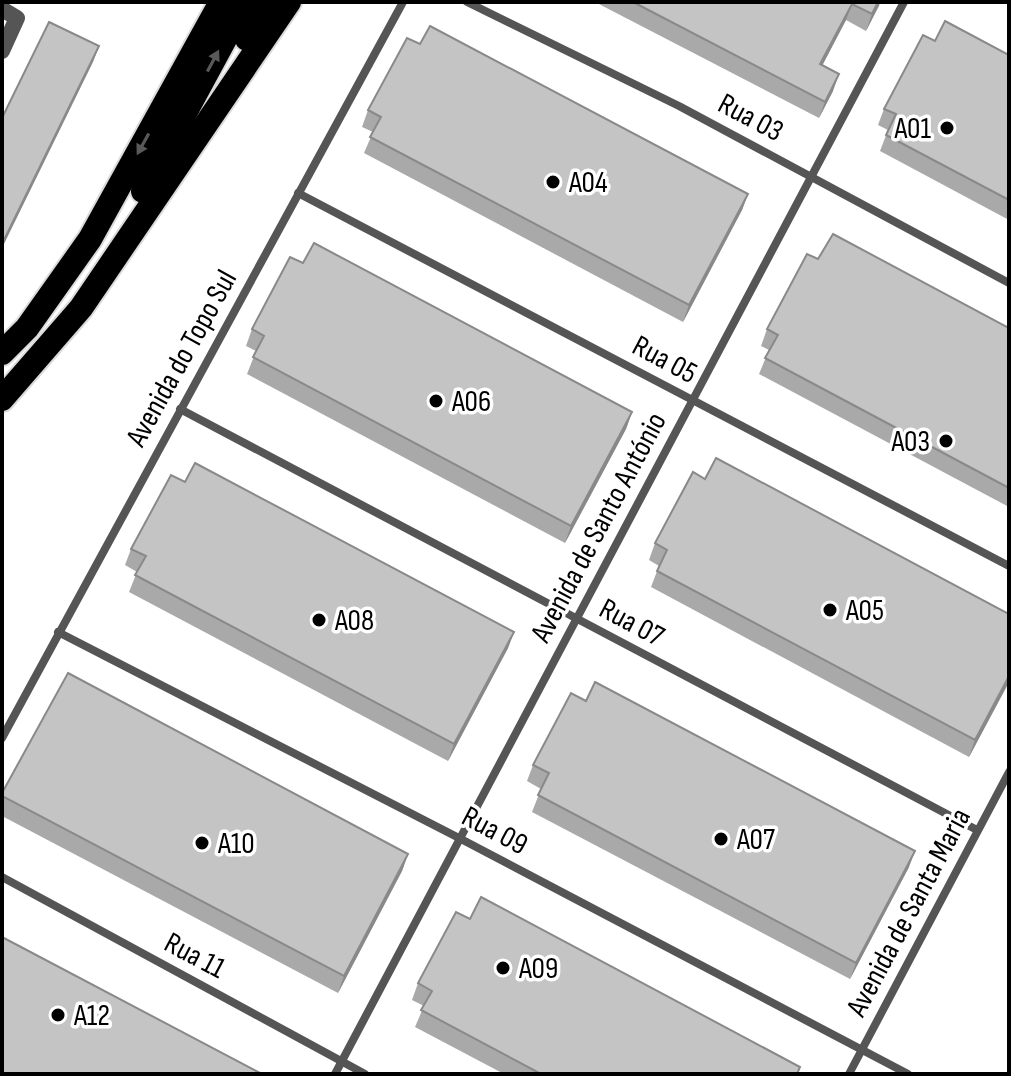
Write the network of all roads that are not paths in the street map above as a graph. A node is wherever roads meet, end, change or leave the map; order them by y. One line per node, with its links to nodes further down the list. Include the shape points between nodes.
1 (221, 2): 14 (highway, one-way to 14, via 90,239 27,328)
2 (245, 2): 15 (highway, one-way to 2, via 76,297 125,221)
3 (267, 2): 11 (highway)
4 (289, 2): 11 (highway)
5 (403, 2): 12 (lane, Avenida do Topo Sul)
6 (467, 2): 10 (lane, Rua 03)
7 (904, 2): 10 (lane, Avenida de Santo António)
8 (2, 9): 9 (street, via 17,18)
9 (2, 51)
10 (812, 177): 13 (lane, Rua 03); 17 (lane, Avenida de Santo António)
11 (164, 183): 16 (highway, via 81,308)
12 (298, 193): 17 (lane, Rua 05); 18 (lane, Avenida do Topo Sul)
13 (1009, 283)
14 (2, 353)
15 (2, 383)
16 (2, 399)
17 (693, 401): 19 (lane, Rua 05); 20 (lane, Avenida de Santo António)
18 (180, 409): 20 (lane, Rua 07); 21 (lane, Avenida do Topo Sul)
19 (1009, 566)
20 (576, 620): 24 (lane, Rua 07); 25 (lane, Avenida de Santo António)
21 (58, 632): 22 (lane, Avenida do Topo Sul); 25 (lane, Rua 09)
22 (2, 738)
23 (1009, 772): 24 (lane, Avenida de Santa Maria)
24 (977, 830): 27 (lane, Avenida de Santa Maria)
25 (459, 838): 27 (lane, Rua 09); 28 (lane, Avenida de Santo António)
26 (2, 877): 28 (lane, Rua 11)
27 (862, 1050): 31 (lane, Avenida de Santa Maria); 32 (lane, Rua 09)
28 (342, 1061): 29 (lane, Avenida de Santo António); 30 (lane, Rua 11)
29 (335, 1074)
30 (365, 1074)
31 (849, 1074)
32 (908, 1074)

